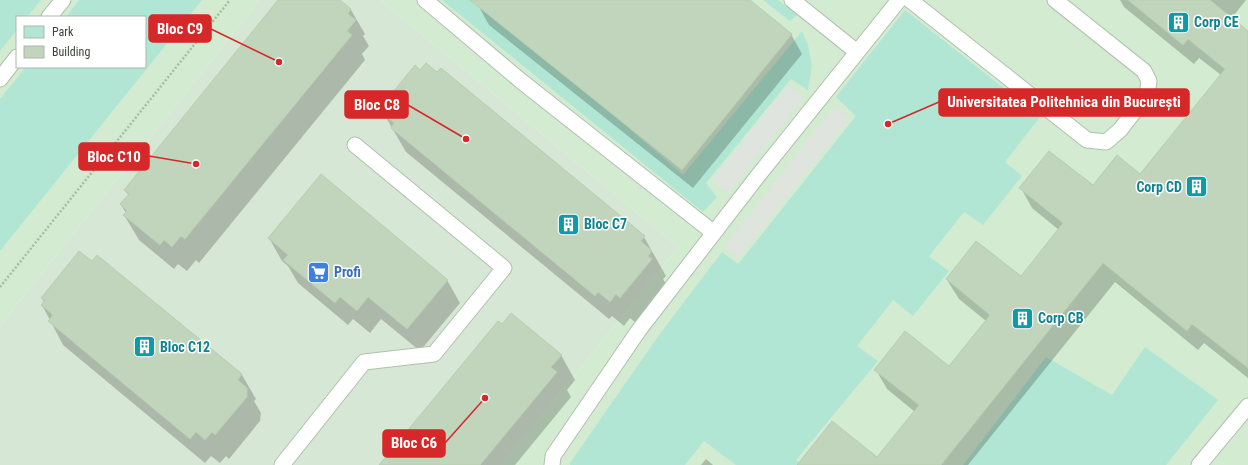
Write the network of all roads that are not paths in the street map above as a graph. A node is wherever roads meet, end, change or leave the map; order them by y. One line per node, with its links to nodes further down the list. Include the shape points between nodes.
1 (63, 0): 7 (lane)
2 (425, 0): 12 (lane, via 521,81)
3 (792, 0): 8 (lane)
4 (899, 0): 8 (lane)
5 (910, 0): 6 (lane, via 1086,140 1106,142 1120,130 1147,95 1149,81 1144,71)
6 (1055, 0)
7 (50, 16)
8 (857, 52): 12 (lane)
9 (16, 58): 10 (lane)
10 (0, 79)
11 (355, 145): 14 (lane, via 504,268 434,354 364,362)
12 (714, 233): 15 (lane, via 640,330 553,456)
13 (1248, 406): 16 (lane)
14 (282, 465)
15 (552, 465)
16 (1199, 465)

